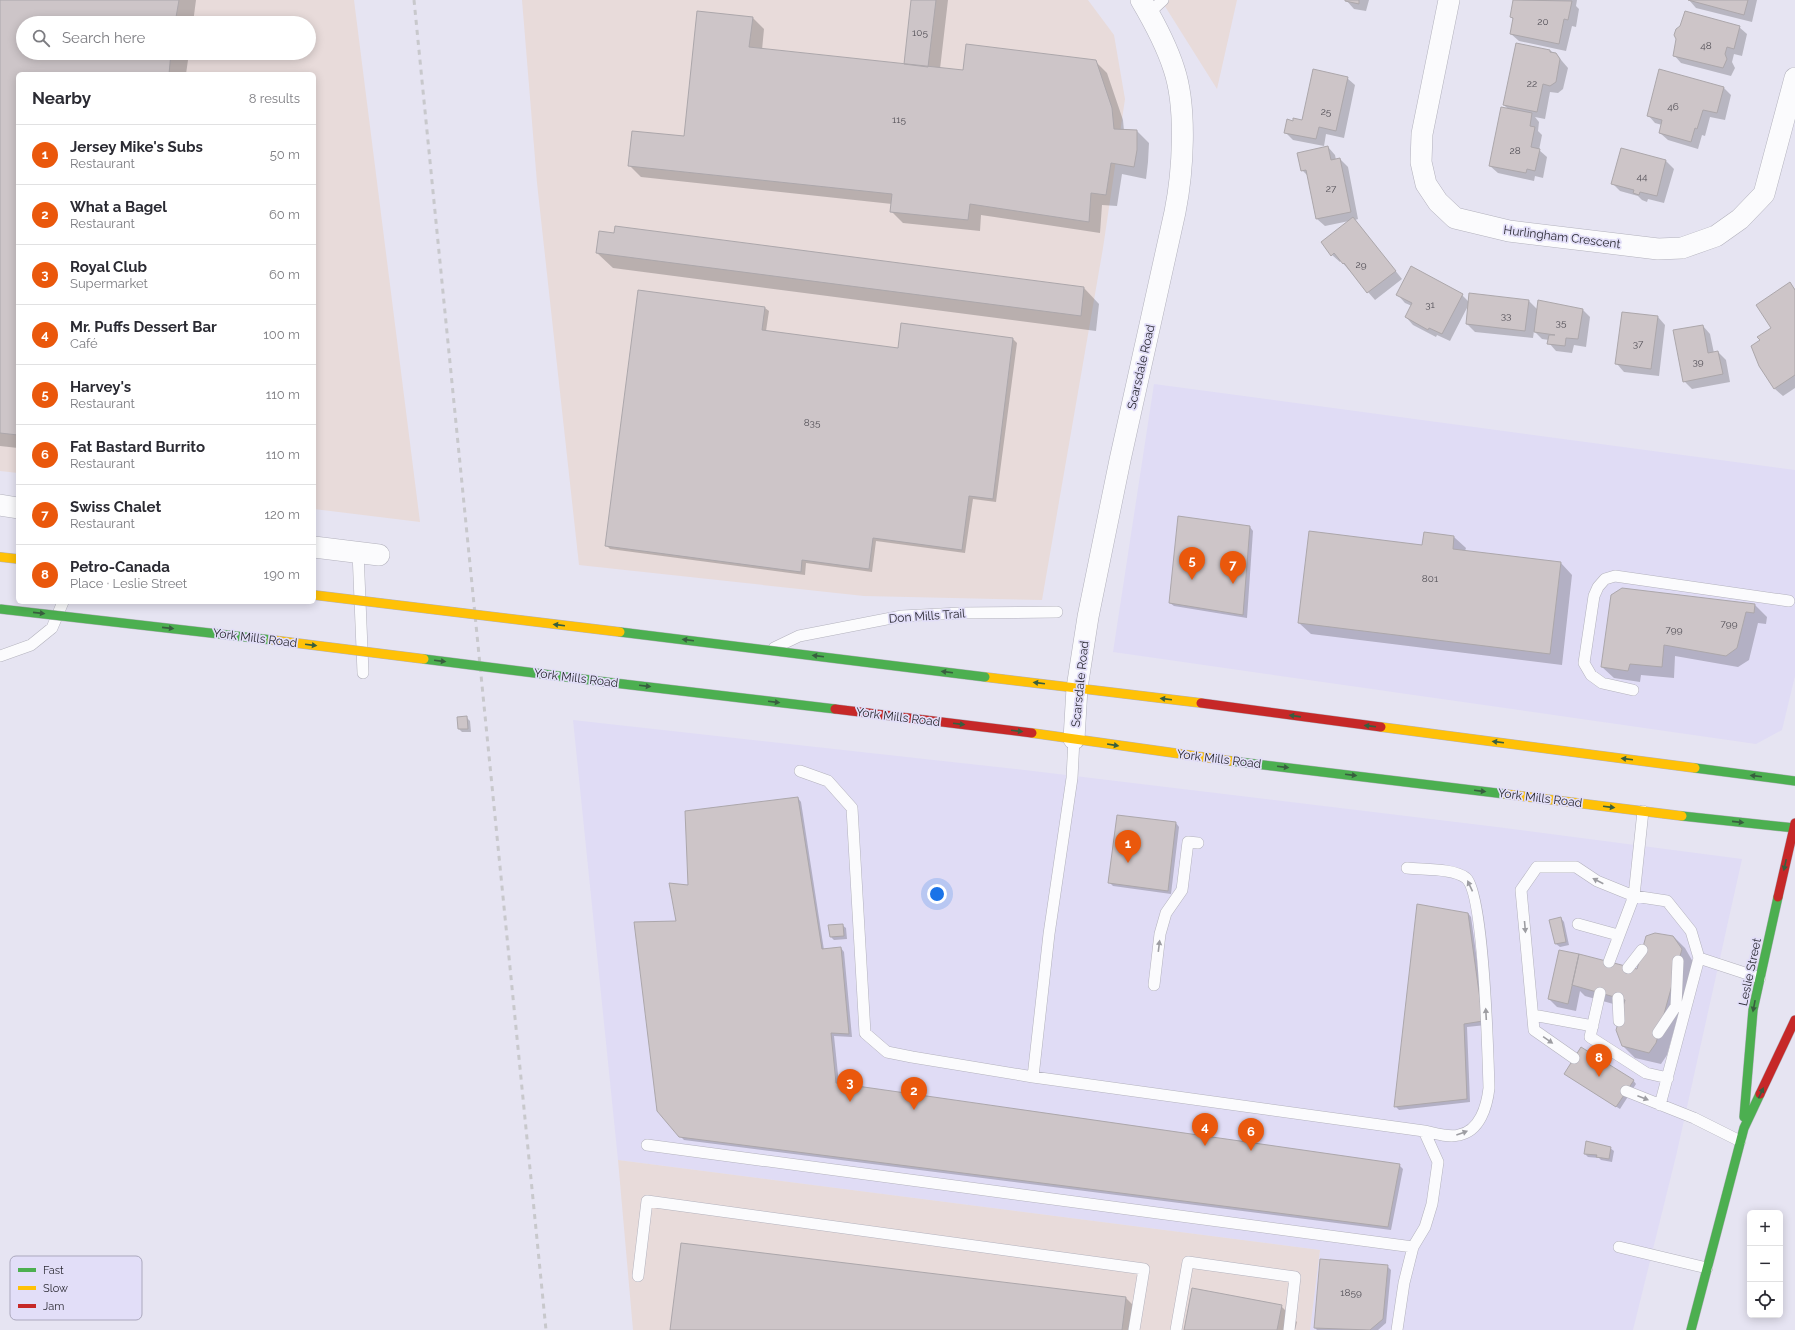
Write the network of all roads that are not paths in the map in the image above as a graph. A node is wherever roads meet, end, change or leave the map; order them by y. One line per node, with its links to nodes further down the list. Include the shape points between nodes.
1 (1449, 0): 3 (street, Hurlingham Crescent, via 1422,134 1421,162 1426,184 1438,202 1455,218 1509,231 1658,249 1682,248 1716,236 1740,219 1764,194)
2 (1151, 4): 19 (street, Scarsdale Road, via 1177,80 1182,134 1180,180 1164,266 1088,617)
3 (1795, 78)
4 (0, 505): 5 (street)
5 (16, 508)
6 (316, 547): 7 (street)
7 (358, 552): 8 (street); 18 (lane)
8 (380, 555)
9 (0, 557): 10 (main road)
10 (16, 559)
11 (316, 595): 19 (main road, one-way to 11, bridge)
12 (1789, 601): 20 (lane, via 1615,576 1605,579 1598,587 1593,601 1584,663 1591,675 1602,683)
13 (62, 604): 17 (lane, via 52,628 31,645)
14 (0, 609): 21 (main road, York Mills Road, one-way to 21, bridge, via 257,638)
15 (1057, 612): 16 (lane, Don Mills Trail, via 902,616 799,636 759,656)
16 (558, 634)
17 (0, 656)
18 (363, 673)
19 (1077, 688): 21 (street, Scarsdale Road); 23 (main road, one-way to 19)
20 (1633, 690)
21 (1074, 739): 24 (main road, York Mills Road, one-way to 24); 48 (lane, via 1072,778 1049,934)
22 (800, 771): 48 (lane, via 828,781 852,808 865,1033 887,1052)
23 (1795, 781)
24 (1643, 811): 25 (main road, York Mills Road, one-way to 25); 28 (lane)
25 (1794, 826): 36 (main road, Leslie Street, one-way to 36)
26 (1198, 843): 38 (lane, one-way to 26, via 1160,934 1166,913 1182,890 1188,842)
27 (1407, 868): 53 (lane, one-way to 27, via 1450,1136 1460,1135 1471,1129 1487,1104 1489,1088 1484,965 1473,891 1467,879 1456,873)
28 (1634, 896): 30 (lane); 32 (lane, via 1667,901 1691,931); 42 (lane, one-way to 42, via 1597,881 1576,867 1537,867 1521,890)
29 (1578, 924): 30 (lane)
30 (1618, 936): 34 (lane)
31 (1642, 950): 35 (lane)
32 (1699, 958): 36 (lane); 41 (lane)
33 (1678, 961): 41 (lane)
34 (1609, 962)
35 (1628, 968)
36 (1760, 978): 52 (main road, Leslie Street, one-way to 52, via 1753,1010)
37 (1672, 983): 41 (lane)
38 (1154, 985)
39 (1600, 993): 45 (lane)
40 (1618, 998): 44 (lane)
41 (1675, 1008): 46 (lane); 49 (lane)
42 (1533, 1015): 45 (lane); 47 (lane, one-way to 47, via 1534,1030)
43 (1795, 1020): 52 (main road, Leslie Street, one-way to 43)
44 (1619, 1021)
45 (1593, 1026): 49 (lane, via 1590,1037 1646,1073)
46 (1658, 1033)
47 (1574, 1058)
48 (1033, 1077): 53 (lane)
49 (1668, 1078): 51 (lane)
50 (1626, 1092): 51 (lane, one-way to 51)
51 (1660, 1104): 54 (lane)
52 (1744, 1128): 54 (main road, Leslie Street)
53 (1424, 1131): 56 (lane, via 1438,1162 1432,1204 1425,1227)
54 (1740, 1142): 58 (main road, Leslie Street)
55 (647, 1145): 56 (lane)
56 (1413, 1247): 63 (lane)
57 (1619, 1247): 58 (lane)
58 (1707, 1268): 64 (main road, Leslie Street)
59 (638, 1276): 60 (lane, via 647,1201 1144,1269)
60 (1134, 1330)
61 (1176, 1330): 62 (lane, via 1188,1262 1296,1277)
62 (1289, 1330)
63 (1397, 1330)
64 (1691, 1330)

